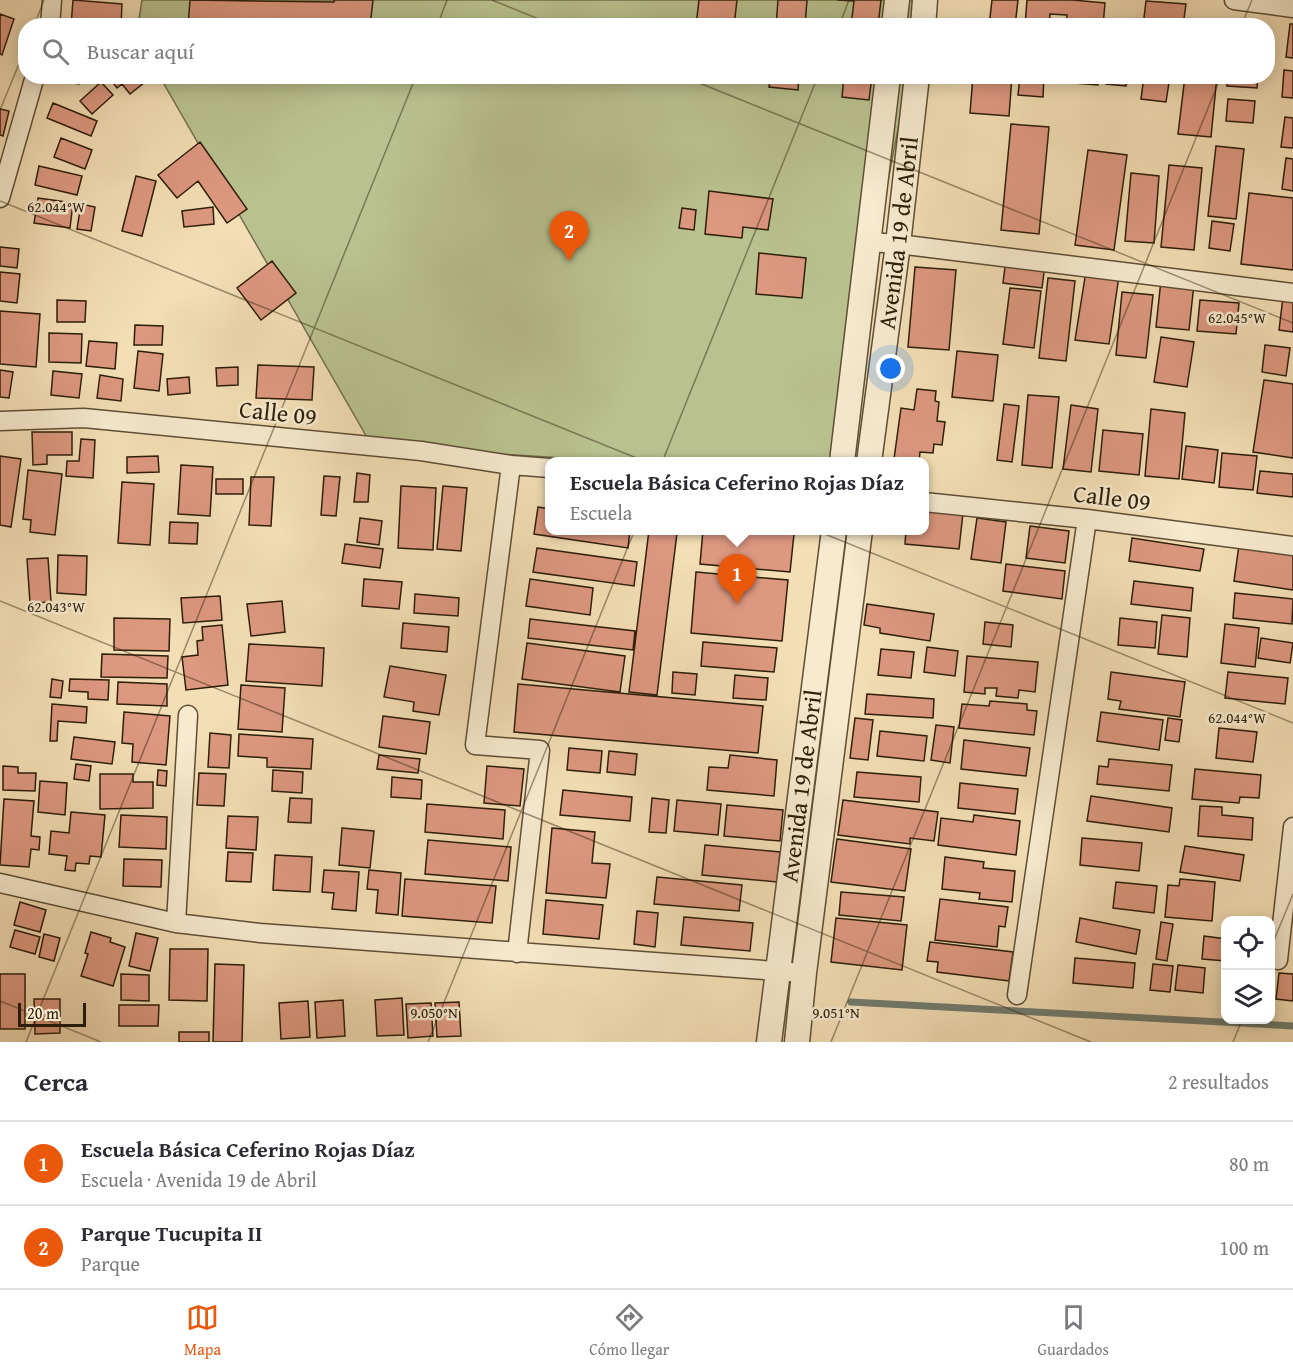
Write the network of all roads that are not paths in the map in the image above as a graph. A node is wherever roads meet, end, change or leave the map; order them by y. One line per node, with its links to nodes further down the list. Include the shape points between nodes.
1 (52, 0): 6 (street)
2 (897, 0): 7 (street)
3 (926, 0): 8 (street)
4 (1234, 0): 5 (street)
5 (1293, 8)
6 (51, 18)
7 (895, 18)
8 (924, 18)
9 (33, 84): 12 (street)
10 (887, 84): 13 (street, Avenida 19 de Abril)
11 (916, 84): 14 (street, Avenida 19 de Abril)
12 (0, 198)
13 (870, 242): 14 (street); 17 (street, Avenida 19 de Abril)
14 (898, 244): 15 (street); 18 (street, Avenida 19 de Abril)
15 (1293, 293)
16 (0, 420): 19 (street, Calle 09, via 84,418 421,451)
17 (843, 457)
18 (870, 457)
19 (511, 465): 20 (street, Calle 09); 30 (street, via 475,745 540,750)
20 (545, 468)
21 (929, 503): 22 (street, Calle 09)
22 (1087, 519): 25 (street, Calle 09); 34 (street)
23 (833, 535): 32 (street, Avenida 19 de Abril)
24 (859, 535): 33 (street, Avenida 19 de Abril)
25 (1293, 546)
26 (188, 715): 29 (street)
27 (1293, 827): 31 (street)
28 (0, 884): 29 (street)
29 (176, 923): 30 (street)
30 (517, 953): 32 (street)
31 (1278, 960)
32 (776, 972): 33 (street); 35 (street, Avenida 19 de Abril)
33 (804, 973): 36 (street, Avenida 19 de Abril)
34 (1017, 995)
35 (769, 1042)
36 (797, 1042)

